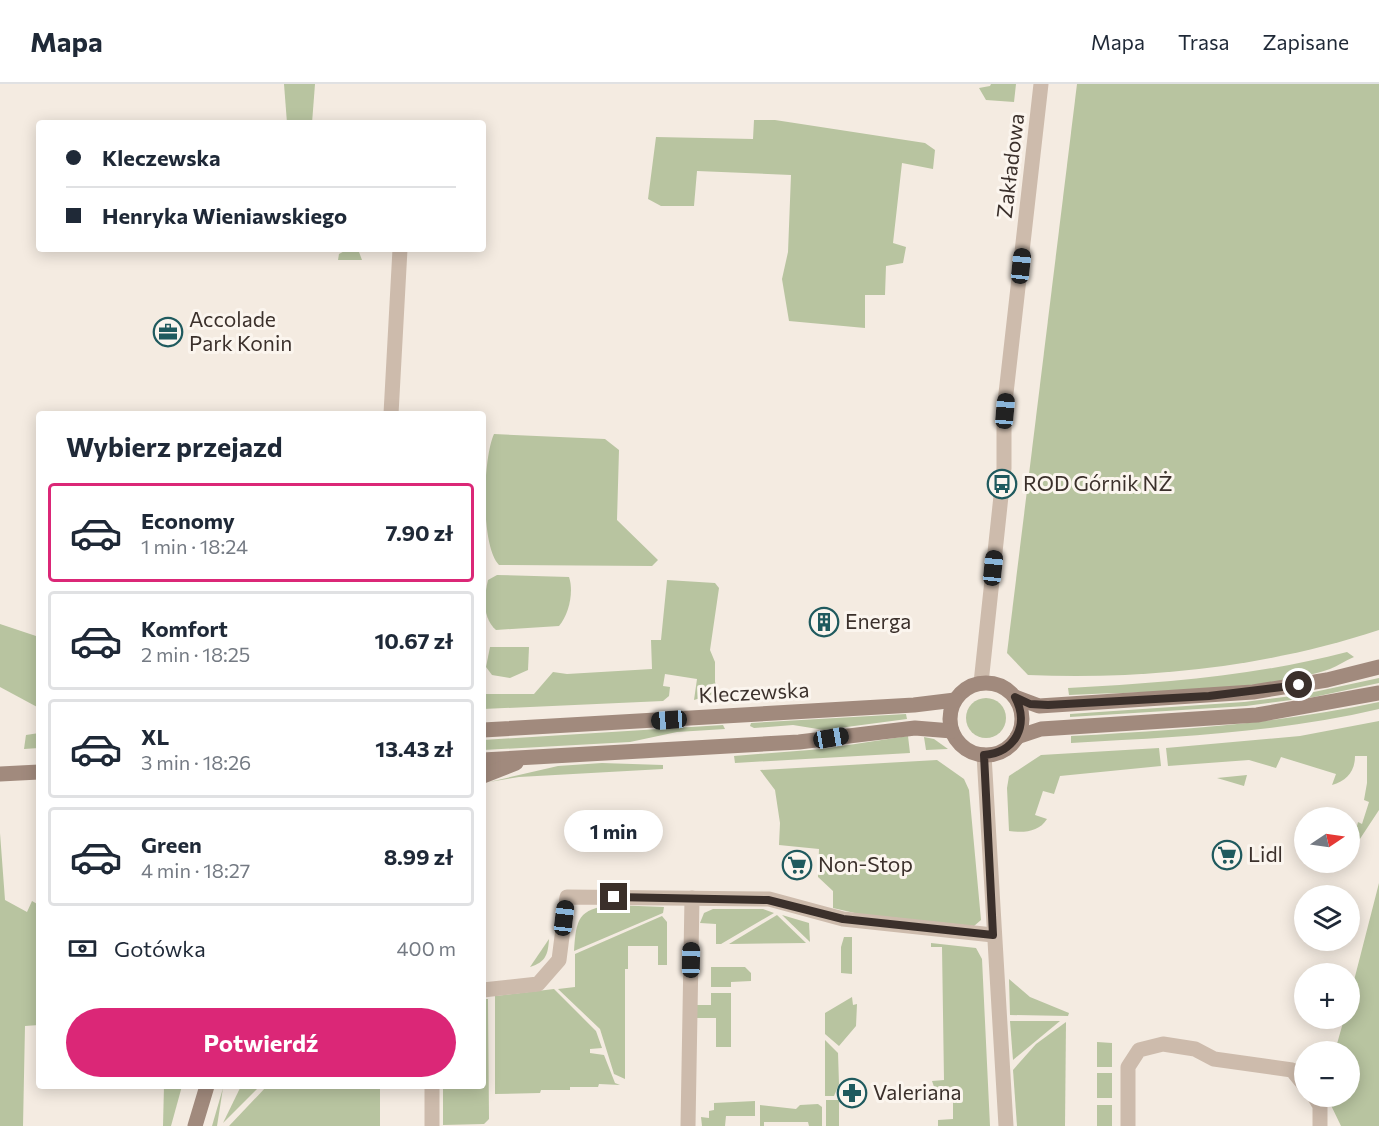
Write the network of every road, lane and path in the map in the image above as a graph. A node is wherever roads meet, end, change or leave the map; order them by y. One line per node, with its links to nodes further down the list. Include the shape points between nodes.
1 (1041, 84): 5 (street, Zakładowa, via 1005,402 1004,468)
2 (400, 252): 3 (street)
3 (391, 411)
4 (1379, 667): 7 (main road, via 1299,685 1209,696 1048,705 1030,704)
5 (981, 683): 7 (main road, via 1002,686); 8 (main road, via 967,687)
6 (1379, 693): 11 (main road, via 1257,715 1041,729)
7 (1015, 697): 11 (main road, via 1022,712)
8 (955, 700): 9 (main road, Kleczewska); 10 (main road, via 950,715)
9 (486, 730)
10 (952, 732): 12 (main road, via 965,748); 13 (main road, via 915,728 799,742)
11 (1017, 737): 12 (main road, via 1002,752)
12 (984, 755): 19 (street)
13 (530, 758): 14 (main road); 17 (main road)
14 (486, 760)
15 (36, 772): 16 (main road)
16 (0, 774)
17 (486, 775)
18 (692, 898): 19 (street, via 768,900 843,919); 20 (street, via 567,897 559,960 538,984); 27 (street)
19 (993, 935): 28 (street)
20 (486, 990)
21 (1294, 1072): 29 (street, via 1214,1059 1195,1049 1163,1044 1139,1050 1128,1067)
22 (206, 1089): 25 (main road)
23 (432, 1089): 26 (street)
24 (1320, 1107): 30 (street)
25 (195, 1126)
26 (432, 1126)
27 (688, 1126)
28 (1006, 1126)
29 (1128, 1126)
30 (1320, 1126)

